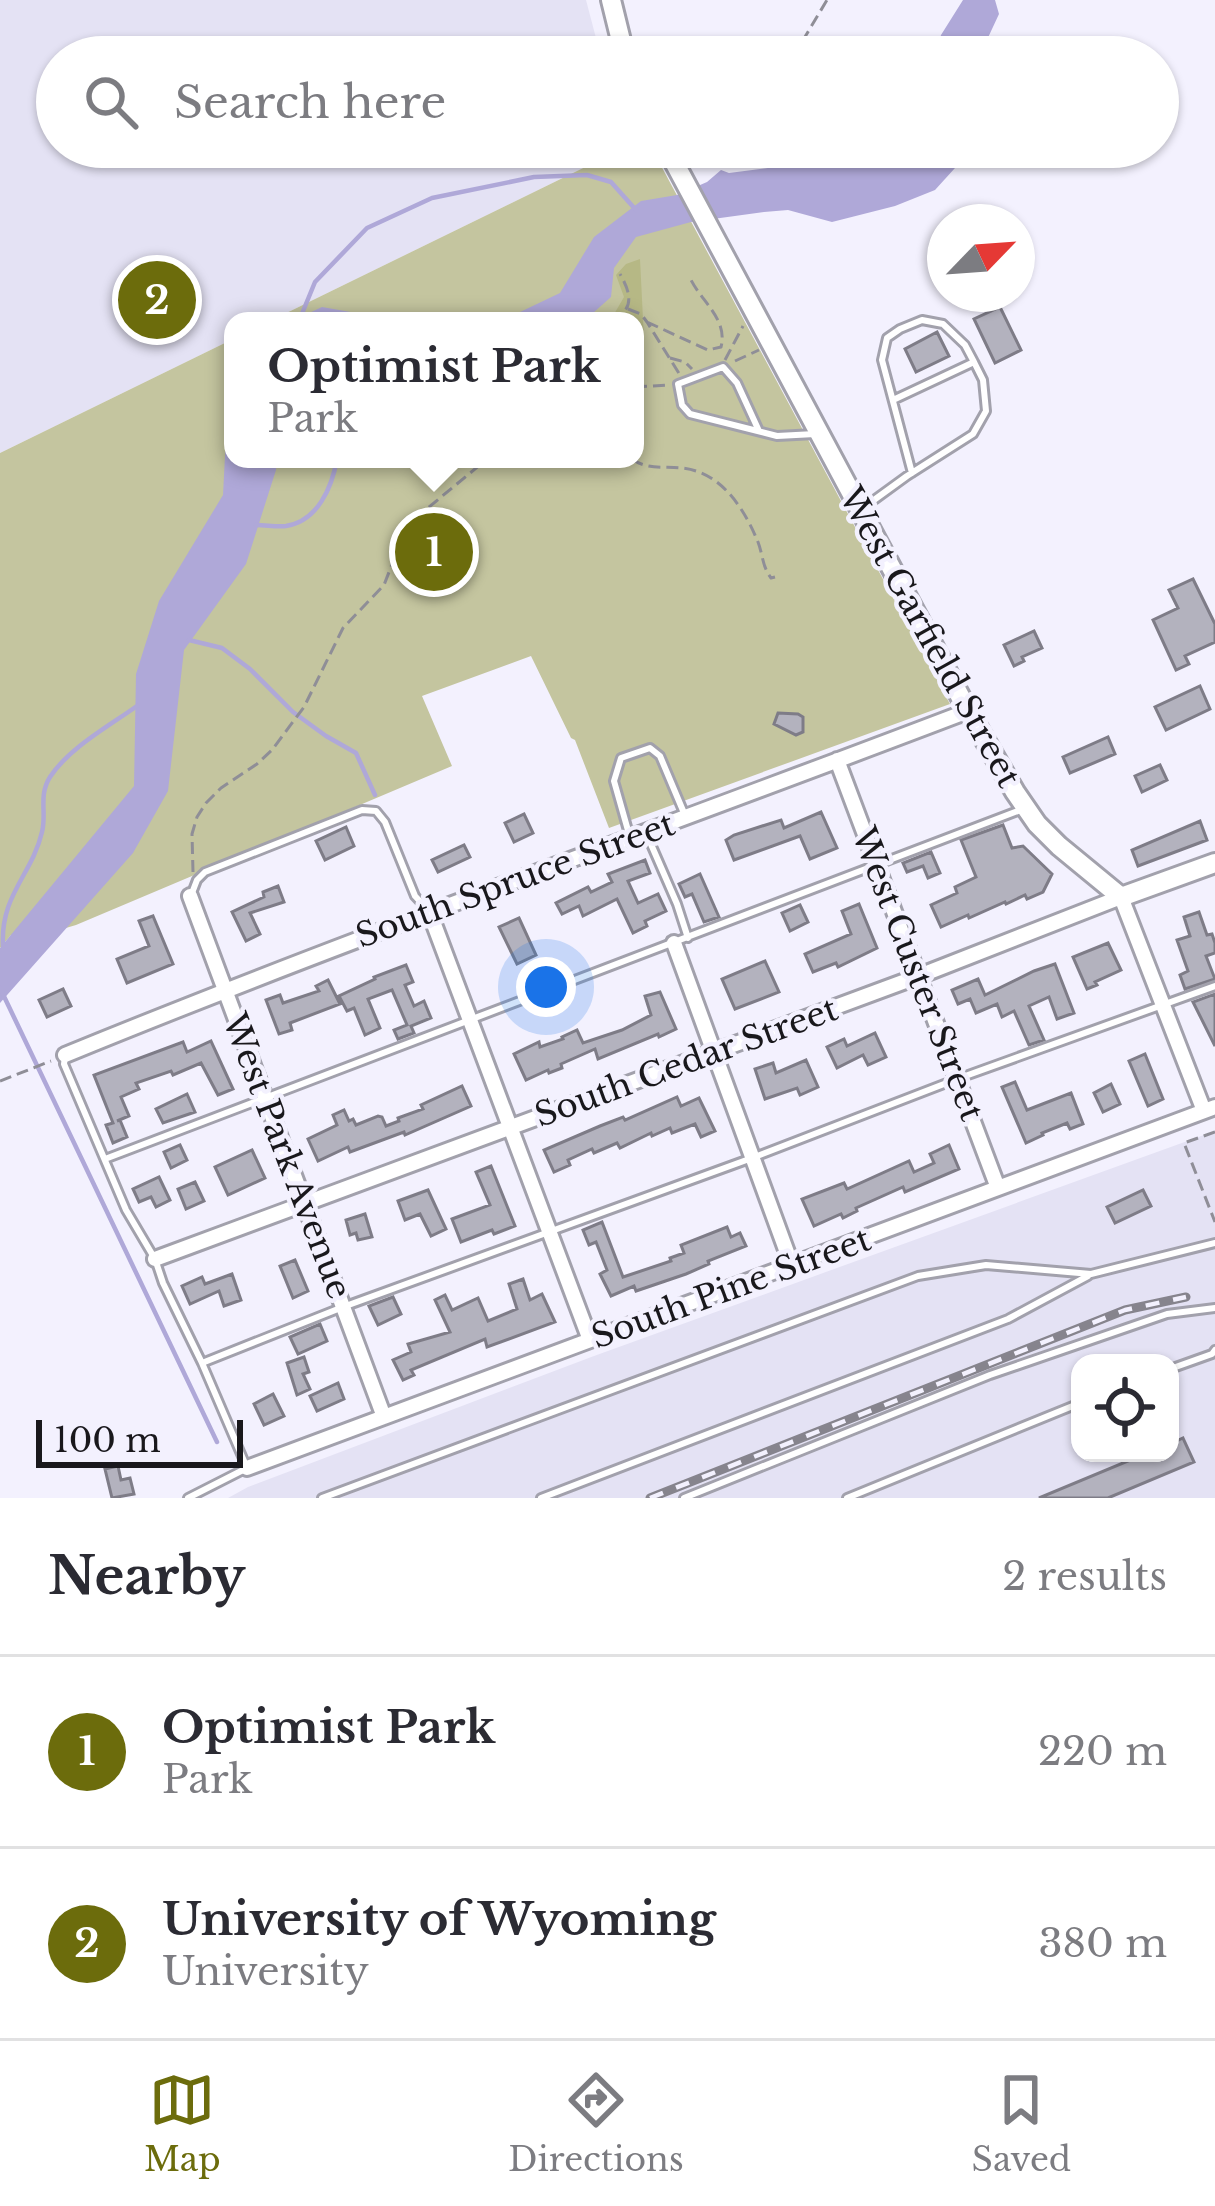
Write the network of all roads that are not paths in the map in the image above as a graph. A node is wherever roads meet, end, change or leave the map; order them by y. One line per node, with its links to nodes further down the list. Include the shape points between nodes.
1 (611, 0): 2 (street)
2 (620, 36)
3 (677, 168): 7 (street, West Garfield Street)
4 (974, 362): 5 (lane); 5 (lane, via 943,324 922,320 900,329 887,338 882,360); 8 (lane, via 986,411 973,434)
5 (893, 400): 8 (lane)
6 (759, 431): 6 (lane, via 723,367 680,383 690,414); 7 (lane)
7 (819, 434): 9 (street, West Garfield Street)
8 (912, 473): 9 (lane)
9 (860, 511): 10 (street, West Garfield Street)
10 (968, 711): 11 (street, South Spruce Street); 12 (street, West Garfield Street)
11 (838, 760): 13 (street, South Spruce Street); 16 (street, West Custer Street)
12 (1026, 808): 16 (lane); 18 (street, West Garfield Street)
13 (686, 817): 14 (street, South Spruce Street); 14 (lane, via 660,756 650,748 635,752 620,758 614,782)
14 (638, 834): 19 (street, South Spruce Street); 20 (lane, via 677,904)
15 (1215, 863): 18 (street, South Cedar Street)
16 (878, 865): 20 (lane); 21 (street, West Custer Street)
17 (190, 896): 19 (lane, via 205,872 362,809 386,822 415,896); 23 (street, West Park Avenue)
18 (1121, 897): 21 (street, South Cedar Street); 24 (street, West Garfield Street)
19 (429, 911): 23 (street, South Spruce Street); 25 (street)
20 (681, 940): 25 (lane); 26 (street)
21 (920, 976): 26 (street, South Cedar Street); 28 (street, West Custer Street)
22 (1215, 986): 24 (lane)
23 (224, 990): 27 (street, South Spruce Street); 29 (street, West Park Avenue)
24 (1163, 1006): 28 (lane); 30 (street, West Garfield Street)
25 (470, 1019): 29 (lane); 31 (street)
26 (712, 1051): 31 (street, South Cedar Street); 32 (street)
27 (61, 1057): 33 (lane)
28 (957, 1078): 32 (lane); 34 (street, West Custer Street)
29 (265, 1097): 33 (lane); 35 (street, West Park Avenue)
30 (1209, 1109): 34 (street, South Pine Street)
31 (511, 1127): 35 (street, South Cedar Street); 36 (street)
32 (752, 1158): 36 (lane); 39 (street)
33 (105, 1159): 38 (lane)
34 (998, 1188): 39 (street, South Pine Street)
35 (305, 1204): 38 (street, South Cedar Street); 41 (street, West Park Avenue)
36 (550, 1231): 41 (lane); 43 (street)
37 (1215, 1244): 40 (lane)
38 (155, 1258): 45 (lane)
39 (792, 1266): 43 (street, South Pine Street)
40 (1091, 1274): 51 (lane, via 986,1265 918,1276); 52 (lane, via 1008,1318)
41 (344, 1307): 45 (lane); 48 (street, West Park Avenue)
42 (1215, 1309): 53 (lane, via 1167,1314 990,1375)
43 (590, 1340): 48 (street, South Pine Street)
44 (1215, 1350): 46 (lane)
45 (202, 1363): 49 (lane)
46 (1179, 1366)
47 (1071, 1406): 54 (lane)
48 (384, 1417): 49 (street, South Pine Street)
49 (247, 1468): 50 (lane)
50 (188, 1498)
51 (322, 1498)
52 (541, 1498)
53 (684, 1498)
54 (847, 1498)

